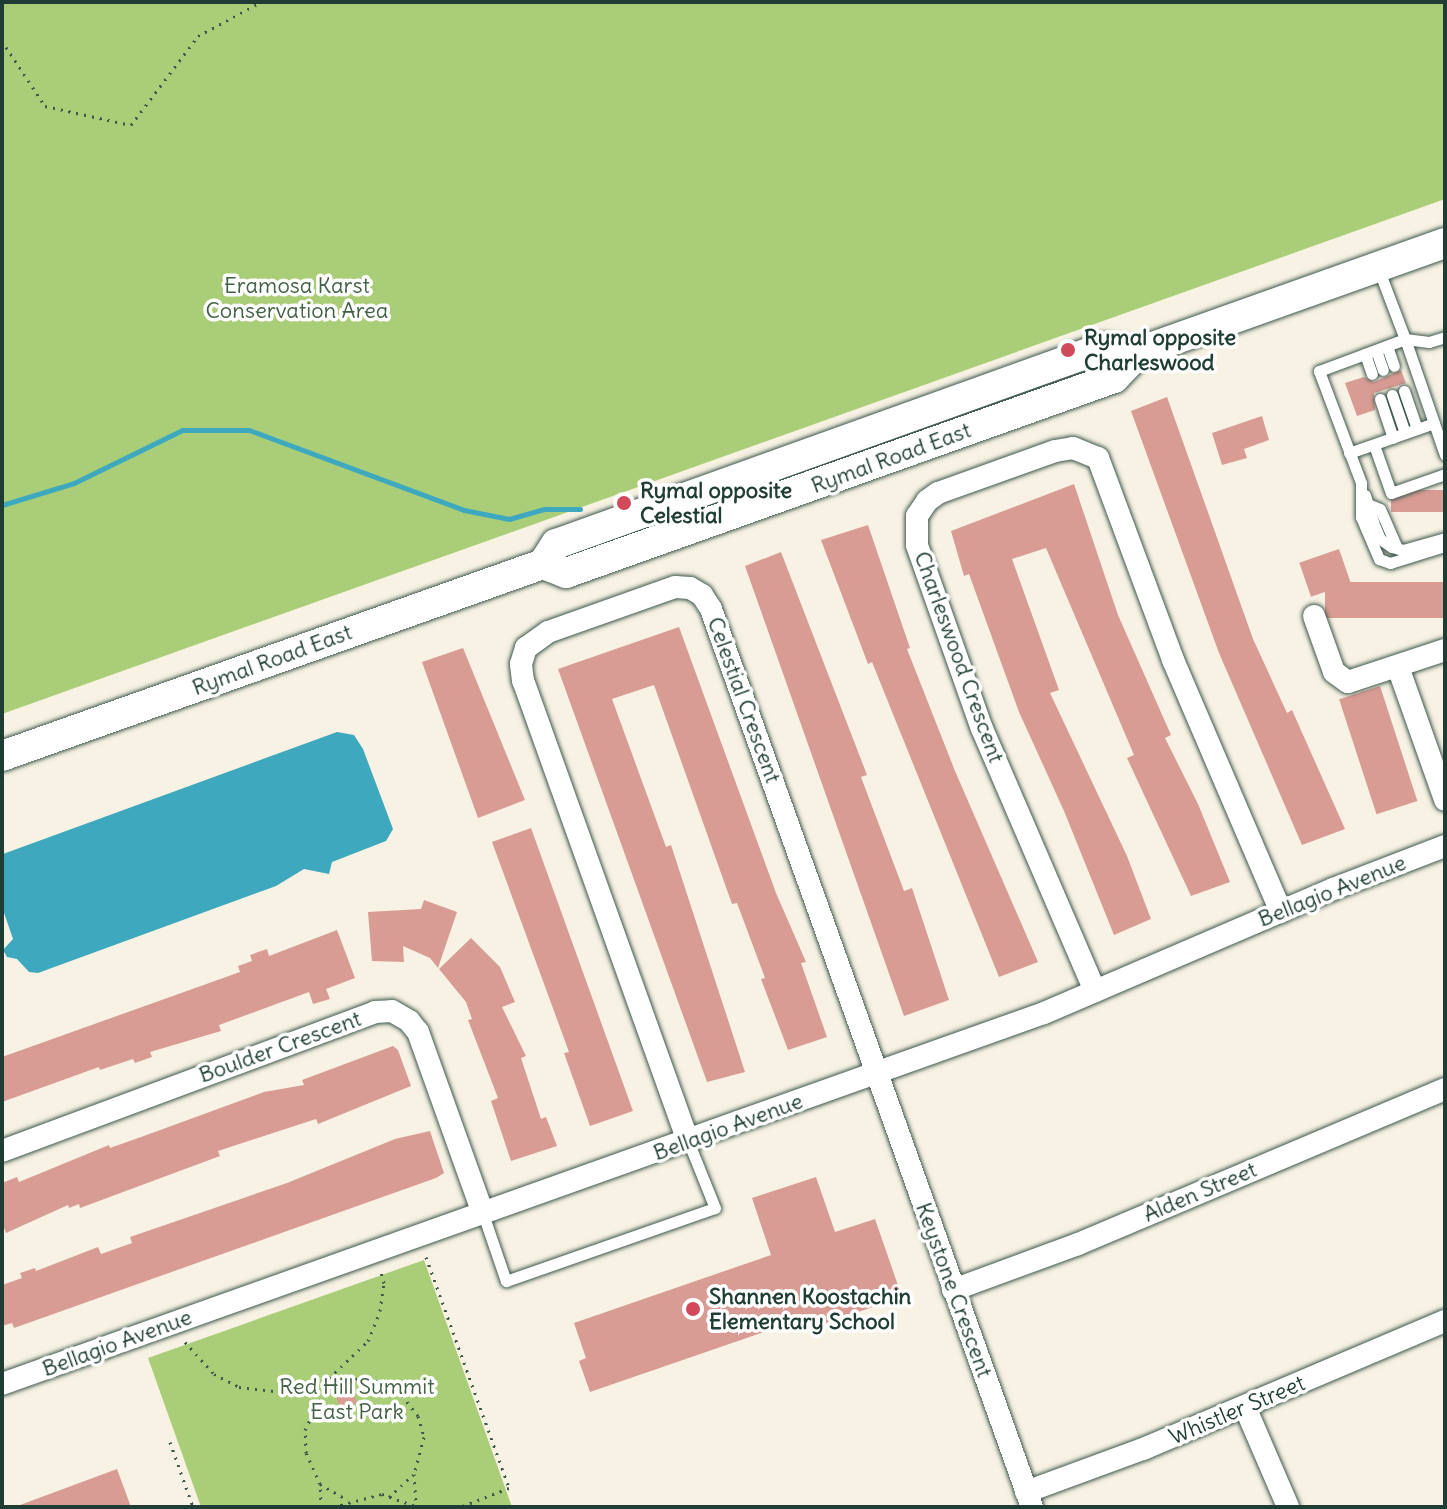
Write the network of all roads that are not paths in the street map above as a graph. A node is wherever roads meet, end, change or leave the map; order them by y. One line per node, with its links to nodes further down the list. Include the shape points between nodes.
1 (1445, 243): 2 (main road, Rymal Road East)
2 (1377, 267): 4 (lane); 18 (main road, Rymal Road East, via 1139,352 1102,348 556,544 543,564)
3 (1445, 337): 4 (lane, via 1429,342)
4 (1405, 339): 5 (lane); 6 (lane)
5 (1376, 350): 5 (lane, via 1383,370); 9 (lane, via 1319,371)
6 (1434, 423): 7 (lane); 10 (lane)
7 (1405, 433): 7 (lane, via 1392,395); 8 (lane)
8 (1374, 445): 9 (lane); 11 (lane, via 1391,493)
9 (1349, 453): 12 (lane)
10 (1445, 455)
11 (1445, 474)
12 (1361, 483): 13 (lane, via 1380,539 1397,548); 14 (lane, via 1361,517 1379,559 1390,563)
13 (1445, 538)
14 (1445, 546)
15 (1314, 616): 17 (street, via 1340,678 1360,681)
16 (1445, 650): 17 (street)
17 (1398, 667): 19 (street)
18 (2, 756)
19 (1445, 800)
20 (1445, 846): 21 (street, Bellagio Avenue)
21 (1281, 912): 22 (street, Bellagio Avenue); 22 (street, Charleswood Crescent, via 1173,660 1098,458 1073,448 1055,451 938,493 917,516 917,545 982,729)
22 (1095, 991): 23 (street, Bellagio Avenue)
23 (877, 1073): 25 (street, Bellagio Avenue); 25 (street, Celestial Crescent, via 702,595 675,587 548,632 526,648 523,681); 28 (street, Keystone Crescent)
24 (1445, 1089): 28 (street, Alden Street, via 1078,1244)
25 (688, 1141): 27 (street, Bellagio Avenue); 27 (lane, via 715,1208 506,1281)
26 (2, 1151): 27 (street, Boulder Crescent, via 375,1012 392,1011 418,1032)
27 (483, 1214): 30 (street, Bellagio Avenue)
28 (953, 1290): 32 (street, Keystone Crescent)
29 (1445, 1321): 31 (street, Whistler Street)
30 (2, 1384)
31 (1245, 1407): 32 (street, Whistler Street); 33 (street)
32 (1029, 1499)
33 (1288, 1507)

